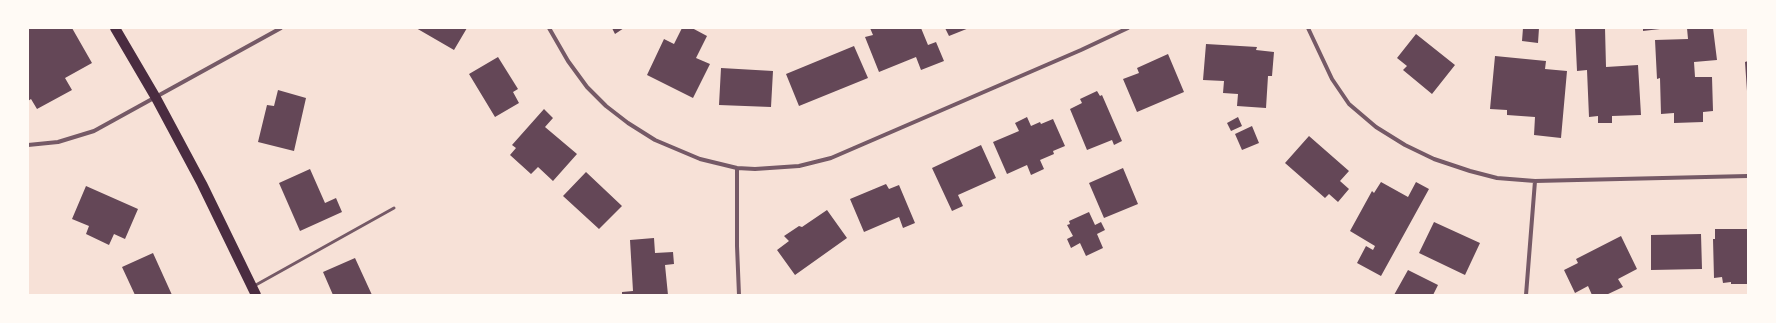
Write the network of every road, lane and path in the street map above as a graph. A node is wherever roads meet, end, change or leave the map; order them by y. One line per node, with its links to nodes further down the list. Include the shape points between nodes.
1 (115, 28): 6 (main road)
2 (281, 28): 6 (street)
3 (549, 28): 8 (street, via 568,61 588,87 606,106 628,123 679,151)
4 (1128, 28): 8 (street, via 831,158 785,167)
5 (1308, 28): 10 (street, via 1332,80 1349,104 1376,127 1434,159 1497,178)
6 (156, 98): 7 (street, via 76,138); 12 (main road, via 206,190)
7 (28, 145)
8 (737, 168): 13 (street)
9 (1748, 176): 10 (street)
10 (1535, 181): 14 (street)
11 (394, 208): 12 (lane)
12 (254, 291)
13 (739, 295)
14 (1526, 295)

